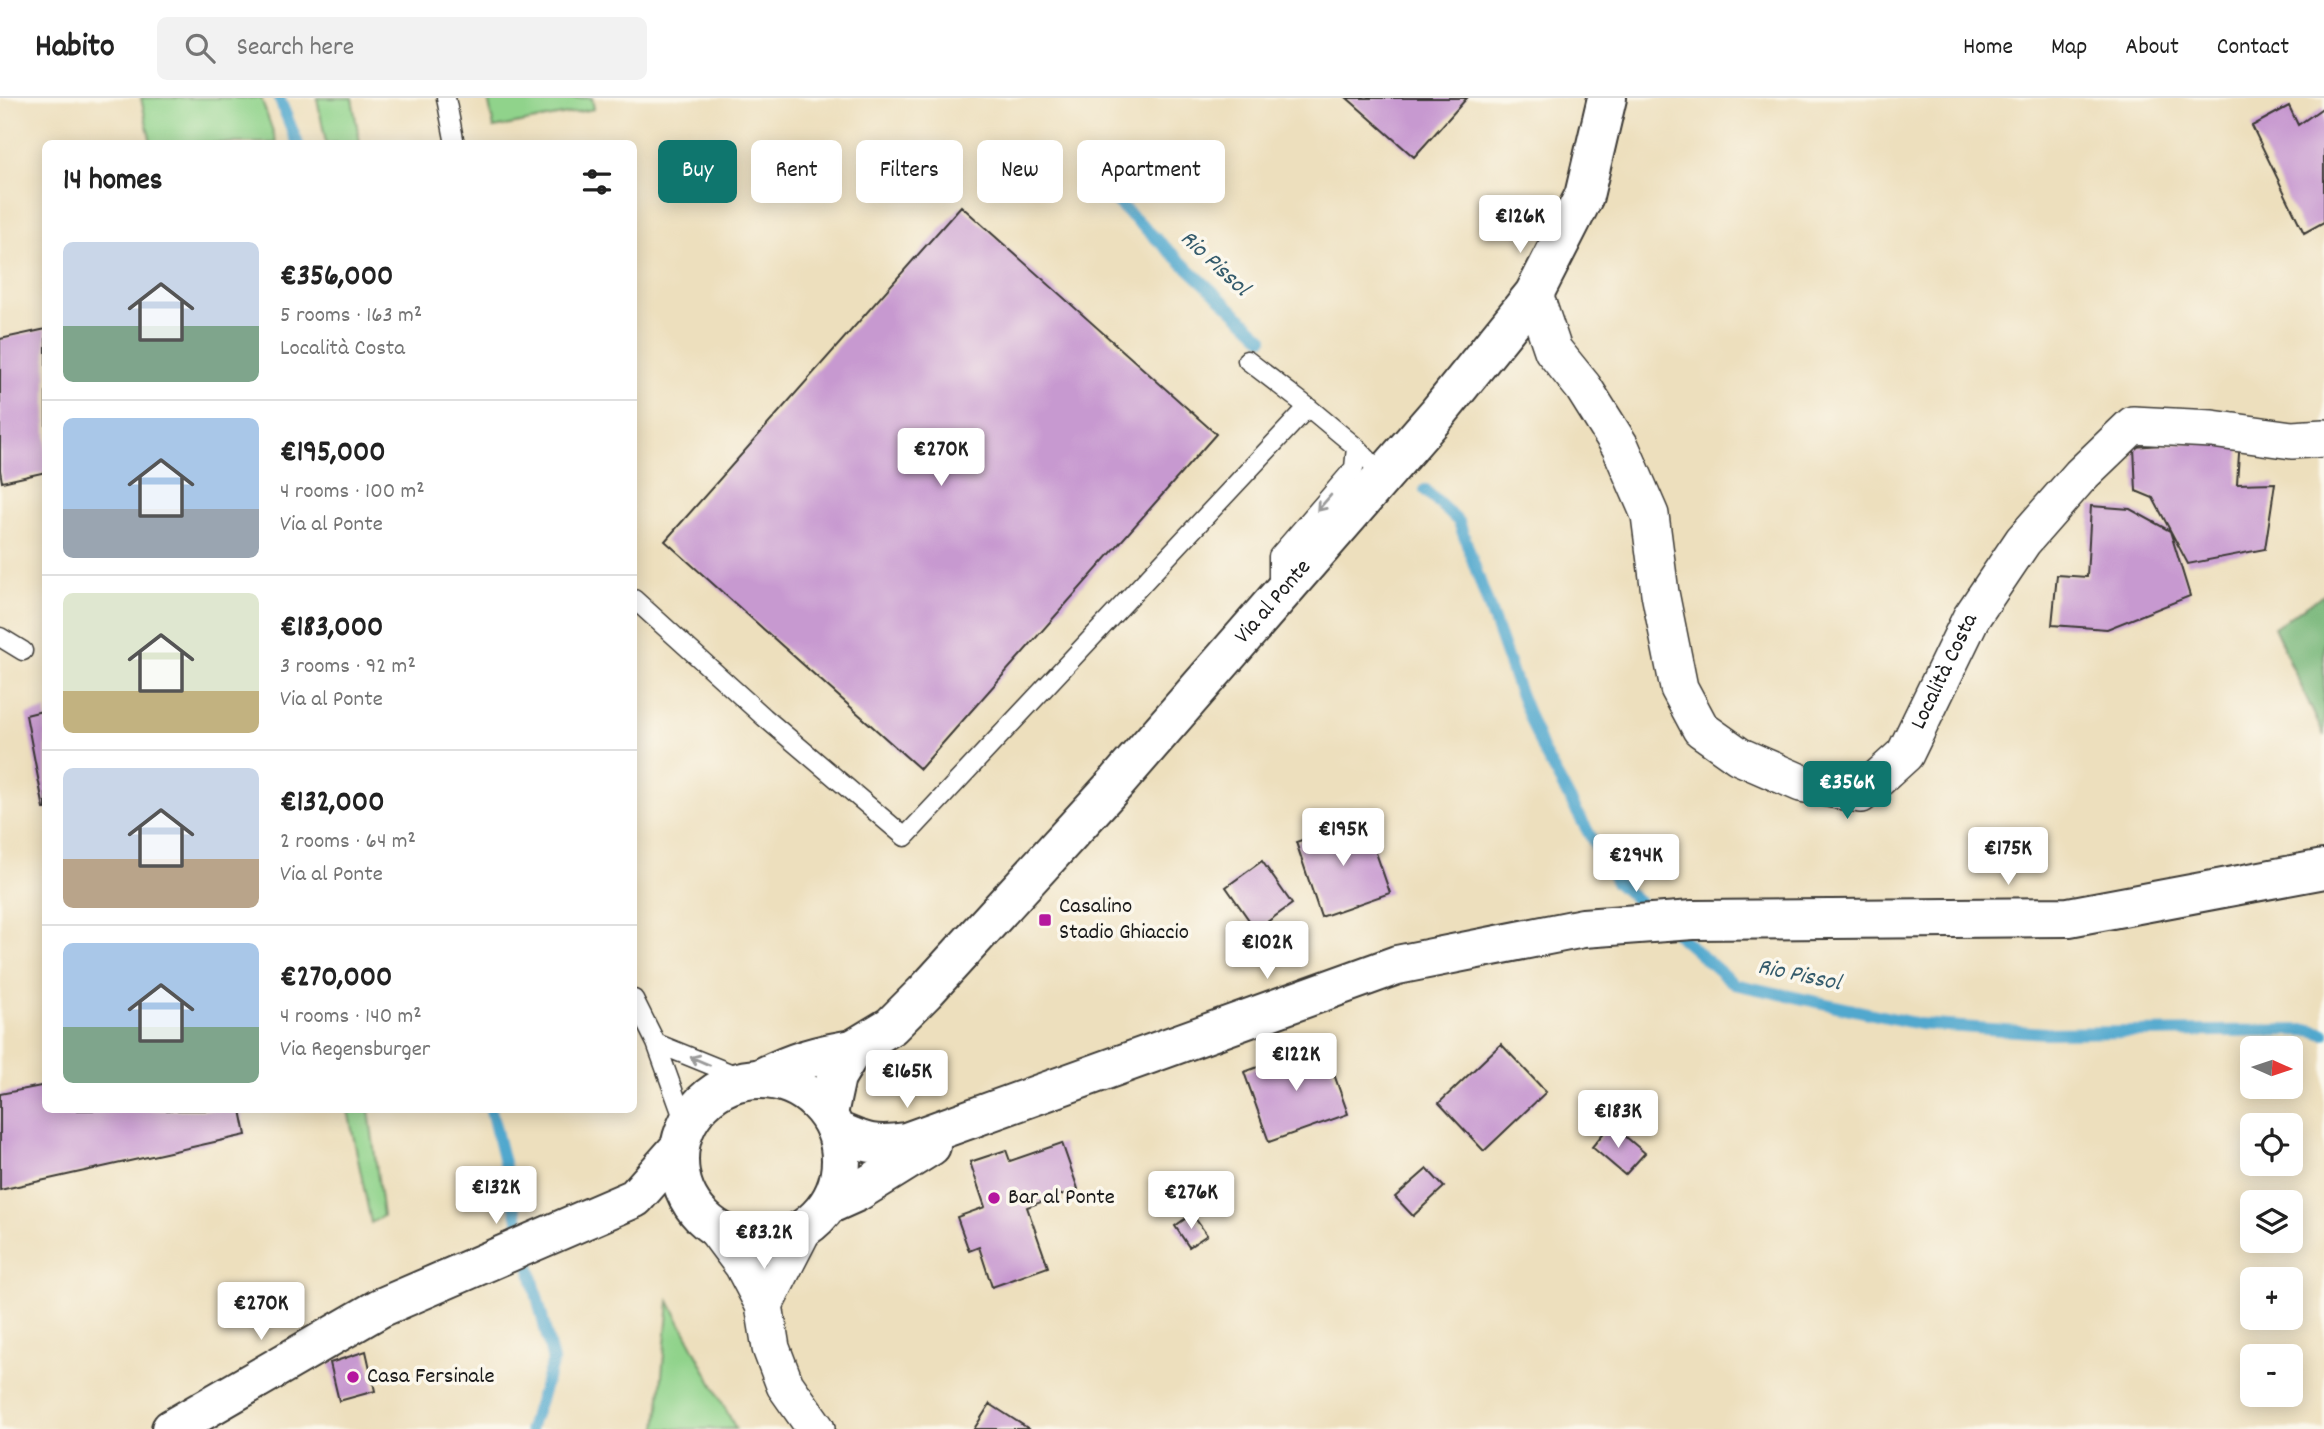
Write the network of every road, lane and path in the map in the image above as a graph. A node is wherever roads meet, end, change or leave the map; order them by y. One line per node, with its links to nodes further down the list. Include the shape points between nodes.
1 (446, 98): 3 (lane)
2 (1607, 98): 4 (main road, Via al Ponte, via 1584,196)
3 (454, 140)
4 (1534, 294): 7 (street, Località Costa, via 1553,350 1620,446 1650,515 1679,688 1701,729 1739,756 1801,783 1861,794 1905,754 1971,618 2023,541 2133,425 2292,440); 9 (main road, Via al Ponte)
5 (1247, 360): 6 (lane)
6 (1308, 407): 8 (lane); 11 (lane, via 905,837)
7 (2324, 438)
8 (1356, 447): 9 (lane); 10 (lane, one-way to 10, via 1354,468 1278,556)
9 (1383, 475): 10 (main road, Via al Ponte)
10 (1278, 596): 17 (main road, Via al Ponte, via 1118,781 925,992 891,1026)
11 (637, 602)
12 (0, 638): 13 (lane)
13 (23, 651)
14 (2324, 869): 19 (main road, via 2069,917 1693,920 1583,928 1397,965)
15 (637, 1005): 16 (lane)
16 (656, 1042): 18 (lane, one-way to 16); 21 (lane)
17 (853, 1049): 18 (main road, Via al Ponte, via 821,1053); 20 (main road, Via al Ponte, via 836,1077)
18 (753, 1079): 20 (main road, via 788,1083 810,1096); 21 (main road, via 720,1088 700,1104)
19 (974, 1118): 20 (main road, via 883,1146 862,1142); 23 (main road)
20 (832, 1123): 23 (main road, via 842,1156 839,1182)
21 (682, 1137): 22 (main road); 24 (main road, via 681,1182)
22 (635, 1198): 24 (main road); 26 (main road, via 380,1308)
23 (815, 1218): 24 (main road, via 781,1240 759,1242 736,1239); 25 (street)
24 (707, 1221): 25 (street, via 743,1265)
25 (764, 1306): 27 (street, via 771,1348 785,1385)
26 (171, 1429)
27 (816, 1429)

